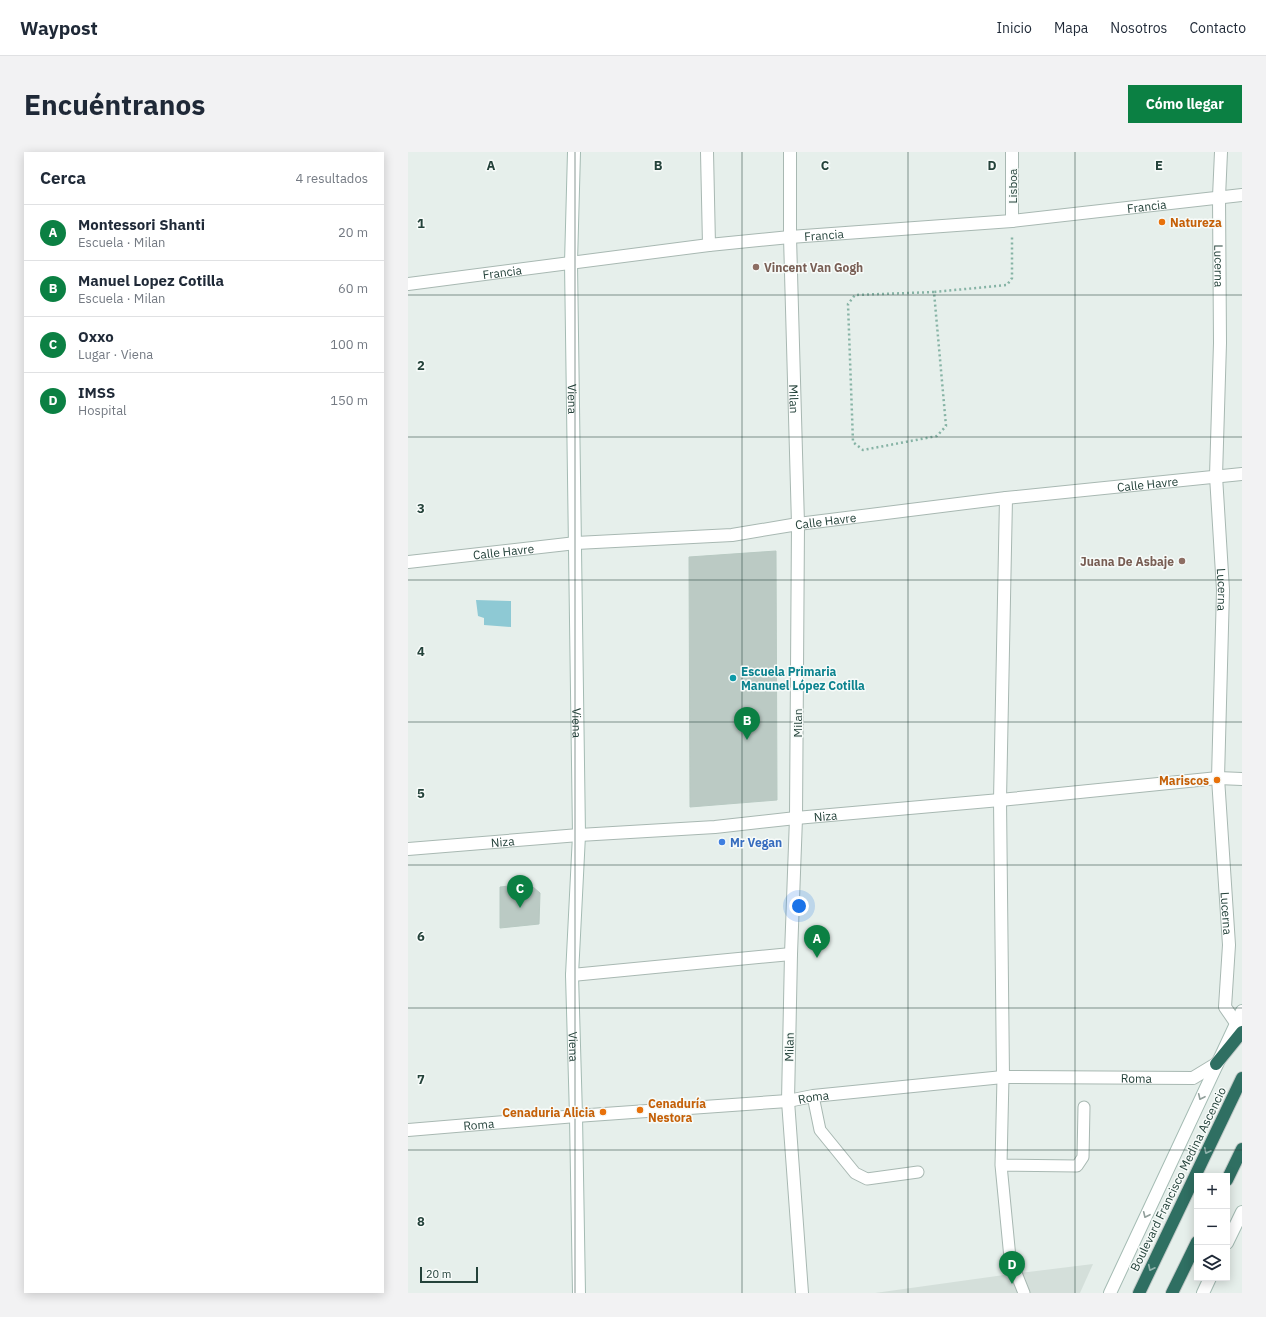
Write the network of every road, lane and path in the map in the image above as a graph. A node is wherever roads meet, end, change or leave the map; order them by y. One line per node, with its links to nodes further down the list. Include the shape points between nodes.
1 (574, 152): 11 (street, Viena)
2 (707, 152): 10 (street)
3 (790, 152): 9 (street, Milan)
4 (1012, 152): 8 (street, Lisboa)
5 (1220, 152): 7 (street, Lucerna)
6 (1242, 195): 7 (street, Francia)
7 (1219, 197): 8 (street, Francia); 15 (street, Lucerna, via 1220,343)
8 (1012, 221): 9 (street, Francia); 13 (path, via 1012,278 1007,285)
9 (790, 237): 10 (street, Francia); 17 (street, Milan)
10 (709, 245): 11 (street, Francia)
11 (571, 263): 12 (street, Francia); 18 (street, Viena)
12 (408, 284)
13 (934, 292): 13 (path, via 946,426 937,436 863,450 853,442 848,304 855,295)
14 (1242, 474): 15 (street, Calle Havre)
15 (1216, 476): 16 (street, Calle Havre); 20 (street, Lucerna, via 1223,590)
16 (1006, 498): 17 (street, Calle Havre); 22 (street)
17 (798, 524): 18 (street, Calle Havre, via 732,535); 23 (street, Milan)
18 (576, 543): 19 (street, Calle Havre); 24 (street, Viena)
19 (408, 562)
20 (1218, 778): 21 (street, Niza); 22 (street, Niza); 29 (street, Lucerna, via 1229,945 1225,1007)
21 (1242, 779)
22 (1000, 800): 23 (street, Niza); 31 (street)
23 (796, 818): 24 (street, Niza, via 716,827); 26 (street, Milan)
24 (579, 835): 25 (street, Niza); 27 (street, Viena)
25 (408, 849)
26 (791, 954): 27 (street); 34 (street, Milan)
27 (572, 975): 36 (street, Viena)
28 (1242, 1011): 29 (street)
29 (1239, 1028): 30 (highway)
30 (1216, 1064): 31 (street, Roma, via 1193,1078); 49 (street, one-way to 49)
31 (1002, 1077): 33 (street, Roma); 39 (lane)
32 (1242, 1078): 50 (highway, Boulevard Francisco Medina Ascencio, one-way to 50)
33 (813, 1096): 34 (street, Roma); 40 (lane, via 820,1130 855,1173 867,1179)
34 (788, 1101): 36 (street, Roma); 47 (street, Milan)
35 (1084, 1107): 39 (lane, via 1083,1157 1077,1166)
36 (576, 1116): 37 (street, Roma); 46 (street, Viena)
37 (408, 1130)
38 (1242, 1149): 41 (highway)
39 (1001, 1165): 48 (lane, via 1010,1258)
40 (918, 1172)
41 (1230, 1174)
42 (1242, 1212): 43 (street)
43 (1230, 1237)
44 (1196, 1245): 51 (highway)
45 (1208, 1281): 52 (street)
46 (579, 1293)
47 (802, 1293)
48 (1024, 1293)
49 (1110, 1293)
50 (1139, 1293)
51 (1172, 1293)
52 (1202, 1293)

